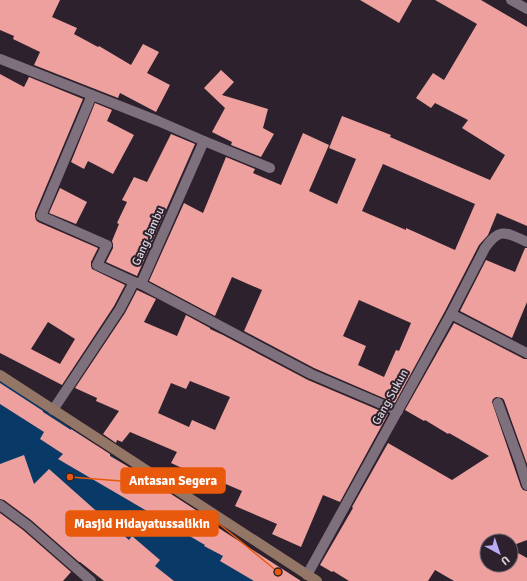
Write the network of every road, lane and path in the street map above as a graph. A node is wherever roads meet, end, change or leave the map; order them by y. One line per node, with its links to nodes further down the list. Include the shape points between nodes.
1 (511, 0): 2 (street)
2 (527, 9)
3 (0, 59): 4 (street)
4 (92, 95): 5 (street); 8 (street, via 41,216 107,246 97,265)
5 (204, 141): 6 (street); 8 (street, Gang Jambu)
6 (270, 168)
7 (527, 242): 9 (street, Gang Sukun, via 507,234 498,234 491,239)
8 (138, 283): 13 (street, Gang Jambu); 14 (street, via 311,374)
9 (451, 314): 10 (street); 14 (street, Gang Sukun)
10 (527, 353)
11 (0, 375): 13 (street)
12 (498, 403): 15 (street)
13 (53, 410): 17 (street)
14 (398, 411): 17 (street, Gang Sukun)
15 (527, 485)
16 (0, 505): 18 (street, via 28,525)
17 (307, 575): 19 (street)
18 (91, 581)
19 (317, 581)

